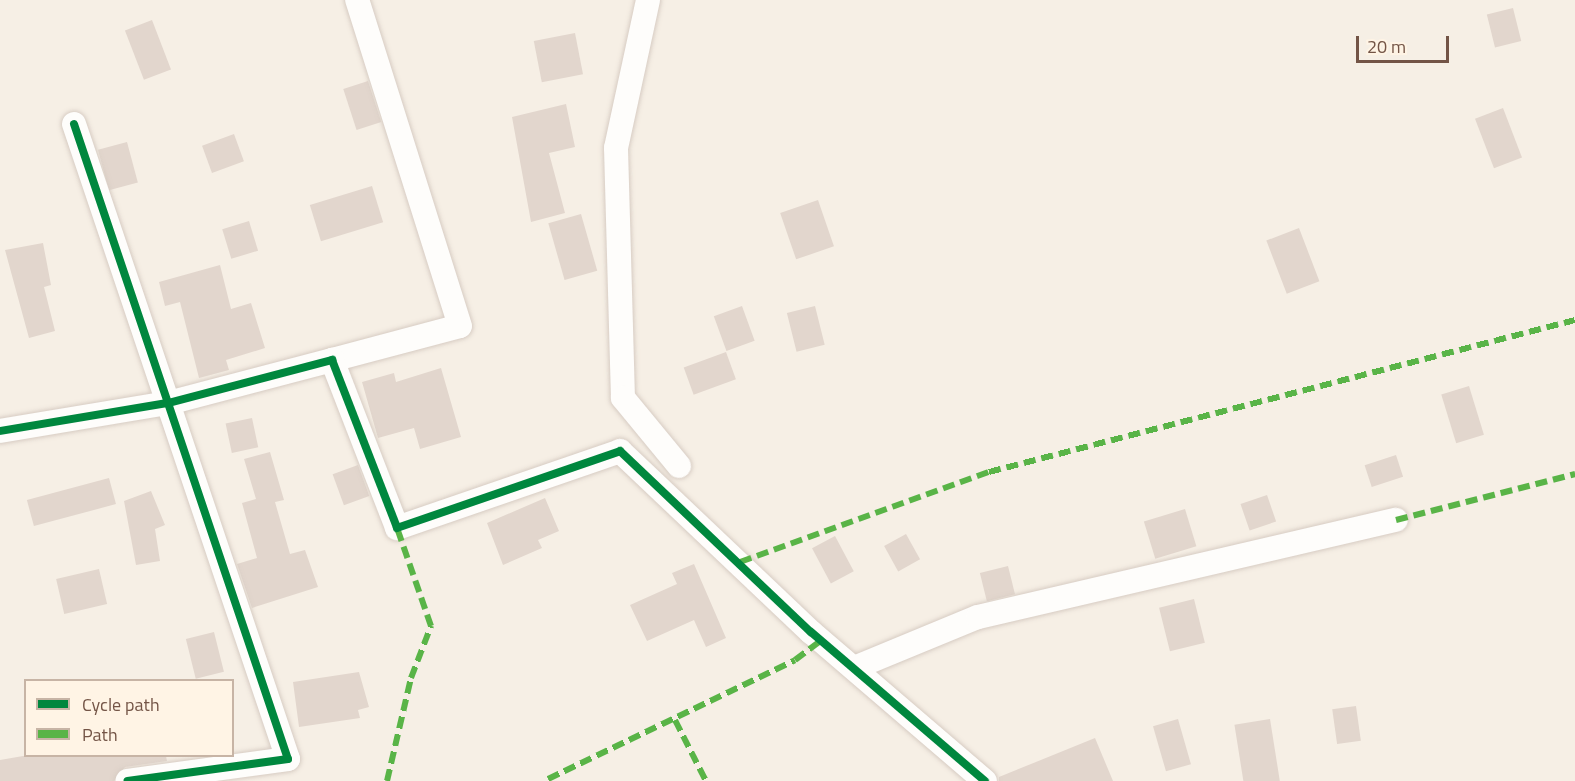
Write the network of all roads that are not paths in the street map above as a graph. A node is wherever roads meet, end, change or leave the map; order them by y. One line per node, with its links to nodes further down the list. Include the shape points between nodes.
1 (357, 0): 4 (street, via 460,326)
2 (648, 0): 7 (street, via 616,148 623,398)
3 (74, 124): 5 (street)
4 (332, 360): 5 (street); 9 (street, via 397,528 620,451)
5 (168, 403): 6 (street); 10 (street, via 288,759)
6 (0, 431)
7 (679, 466)
8 (1396, 520): 9 (street, via 978,617)
9 (854, 668): 11 (street)
10 (128, 781)
11 (985, 781)

